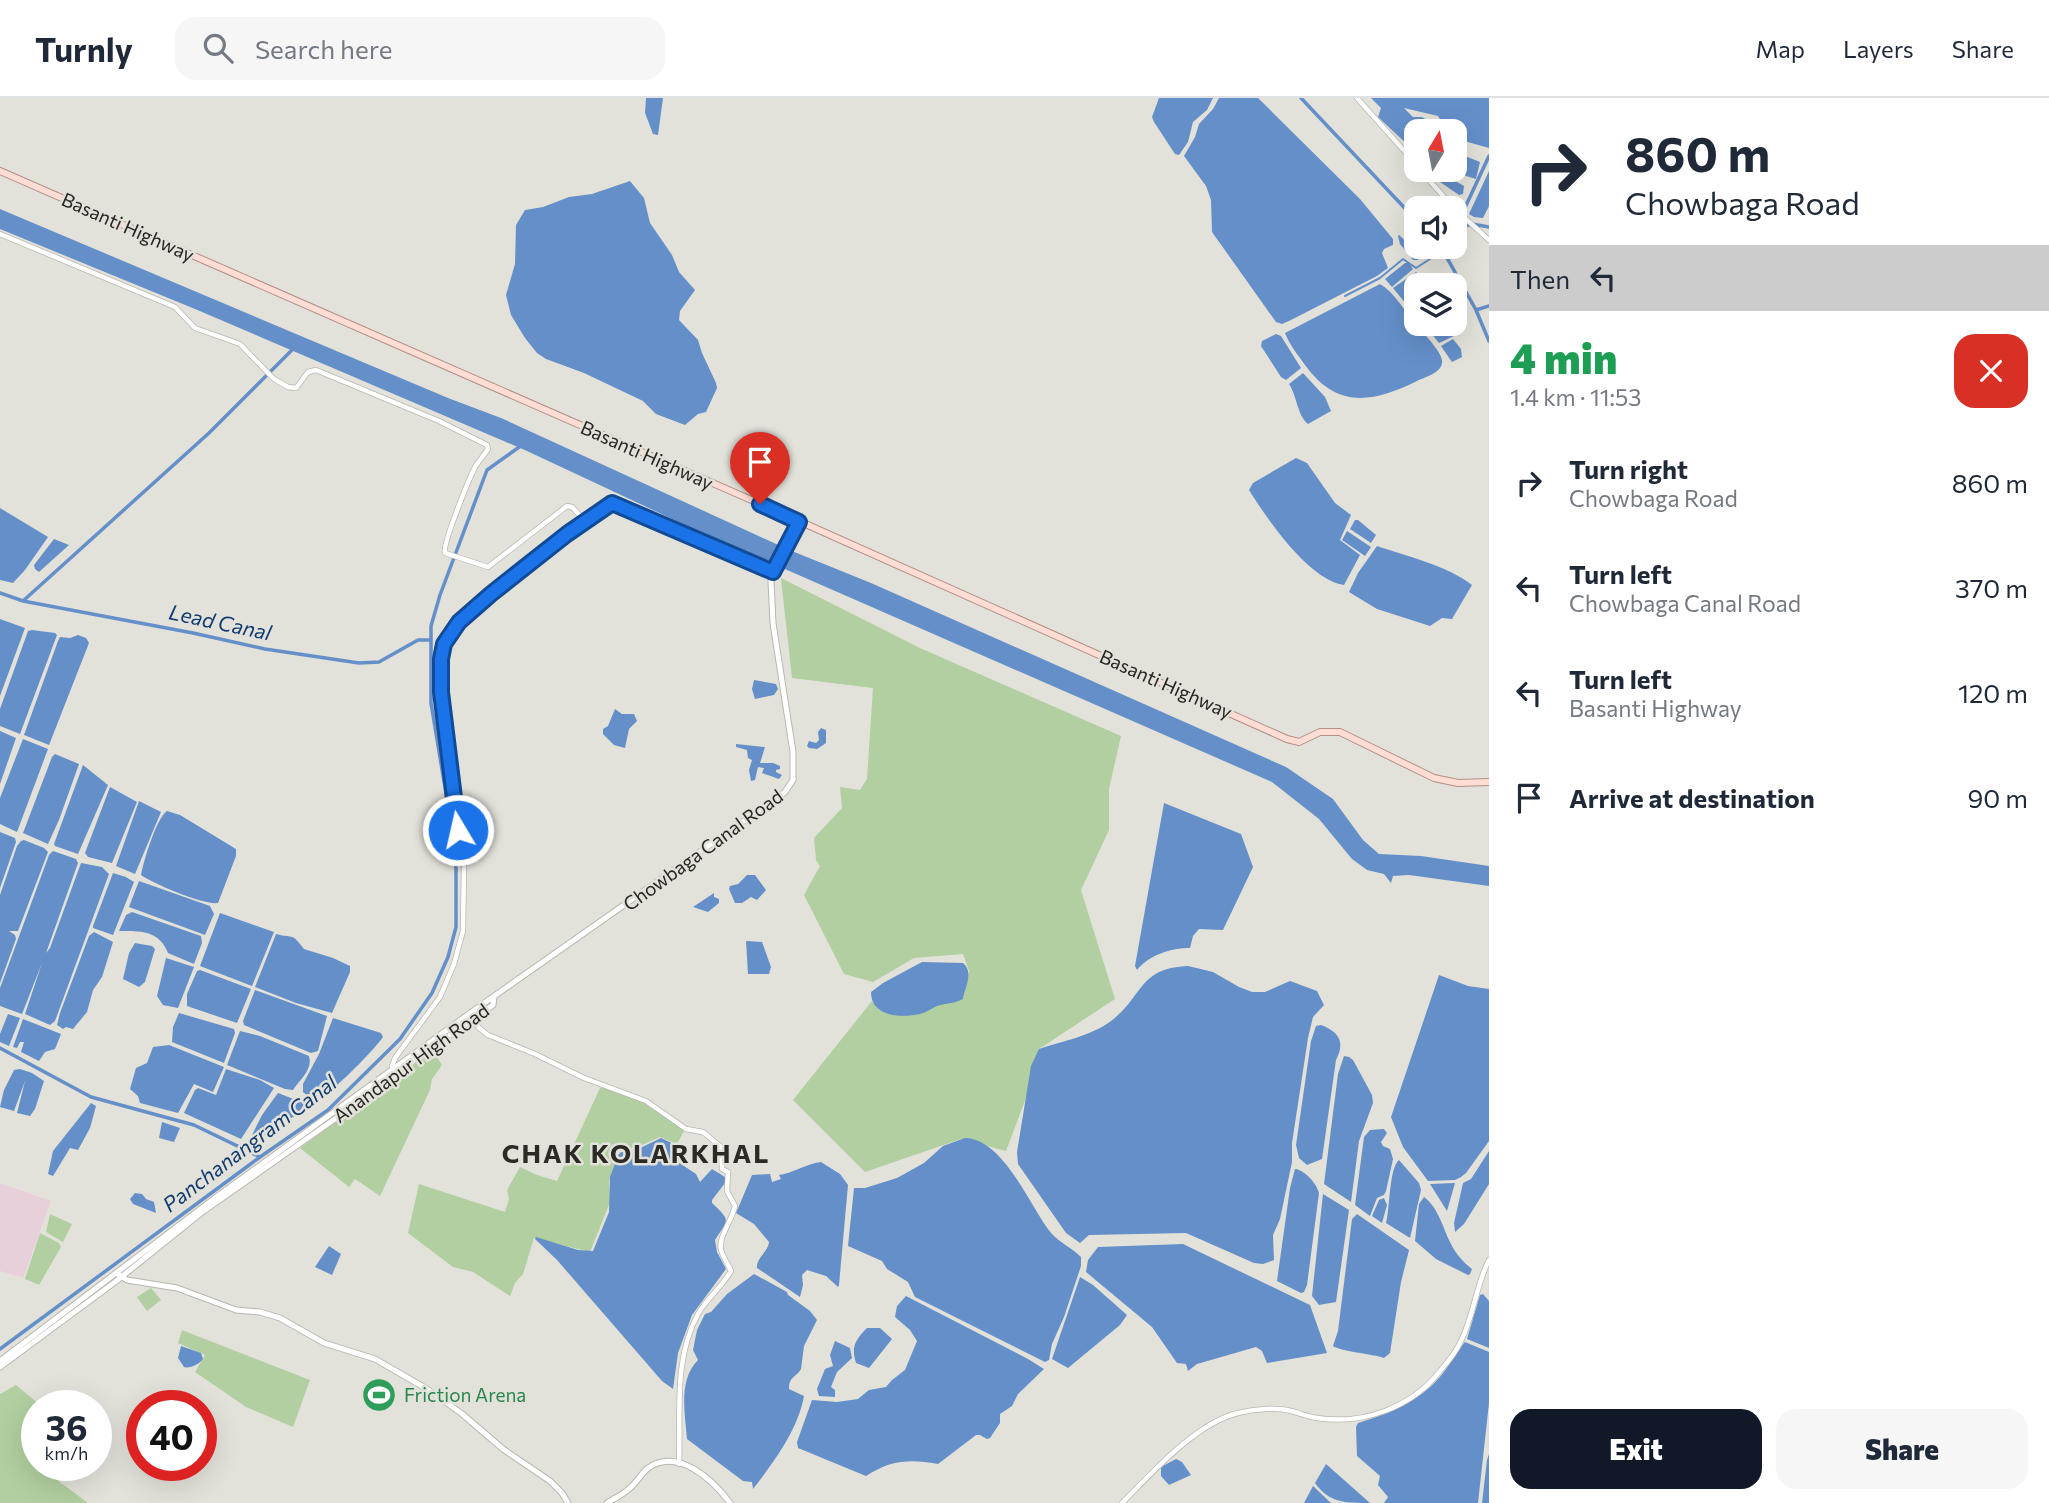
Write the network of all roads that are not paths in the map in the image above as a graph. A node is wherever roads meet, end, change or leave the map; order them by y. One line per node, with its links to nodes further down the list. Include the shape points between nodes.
1 (1357, 98): 2 (street)
2 (1404, 151)
3 (0, 172): 10 (main road, Basanti Highway)
4 (1431, 182): 5 (street)
5 (1443, 196)
6 (1467, 220): 8 (street)
7 (0, 234): 9 (street, via 175,307 200,331 240,344 288,387 296,388 308,372 316,370 487,444 448,535 443,551 447,554 490,566 567,506)
8 (1489, 240)
9 (584, 522): 11 (street, via 608,505 618,504); 15 (street, via 464,618 444,644 441,692 464,864 463,931 440,996 399,1052)
10 (799, 522): 11 (main road, Chowbaga Canal Road); 12 (main road, Basanti Highway, via 1287,738 1299,742 1325,731 1340,732 1434,778)
11 (773, 572): 13 (main road, Chowbaga Canal Road, via 773,623 793,752 792,785)
12 (1489, 782)
13 (494, 997): 14 (main road, Anandapur High Road, via 493,1005)
14 (471, 1018): 15 (main road, Anandapur High Road); 20 (street, via 488,1035 646,1101 681,1126 704,1132 721,1147 722,1168 728,1172 727,1191 735,1206 720,1243 731,1271 704,1304 686,1343 679,1382)
15 (394, 1073): 17 (main road, Anandapur High Road)
16 (1489, 1260): 24 (street, via 1460,1344 1429,1385 1412,1398 1366,1418 1349,1420 1283,1410 1227,1416 1181,1446)
17 (119, 1275): 18 (main road, Anandapur High Road); 19 (main road, Anandapur High Road); 21 (main road, via 177,1288 228,1308 280,1318 324,1343 375,1359 444,1400 550,1481)
18 (0, 1362)
19 (0, 1367)
20 (679, 1464): 22 (main road, via 656,1463); 23 (main road, via 708,1478)
21 (568, 1503)
22 (607, 1503)
23 (730, 1503)
24 (1122, 1503)

